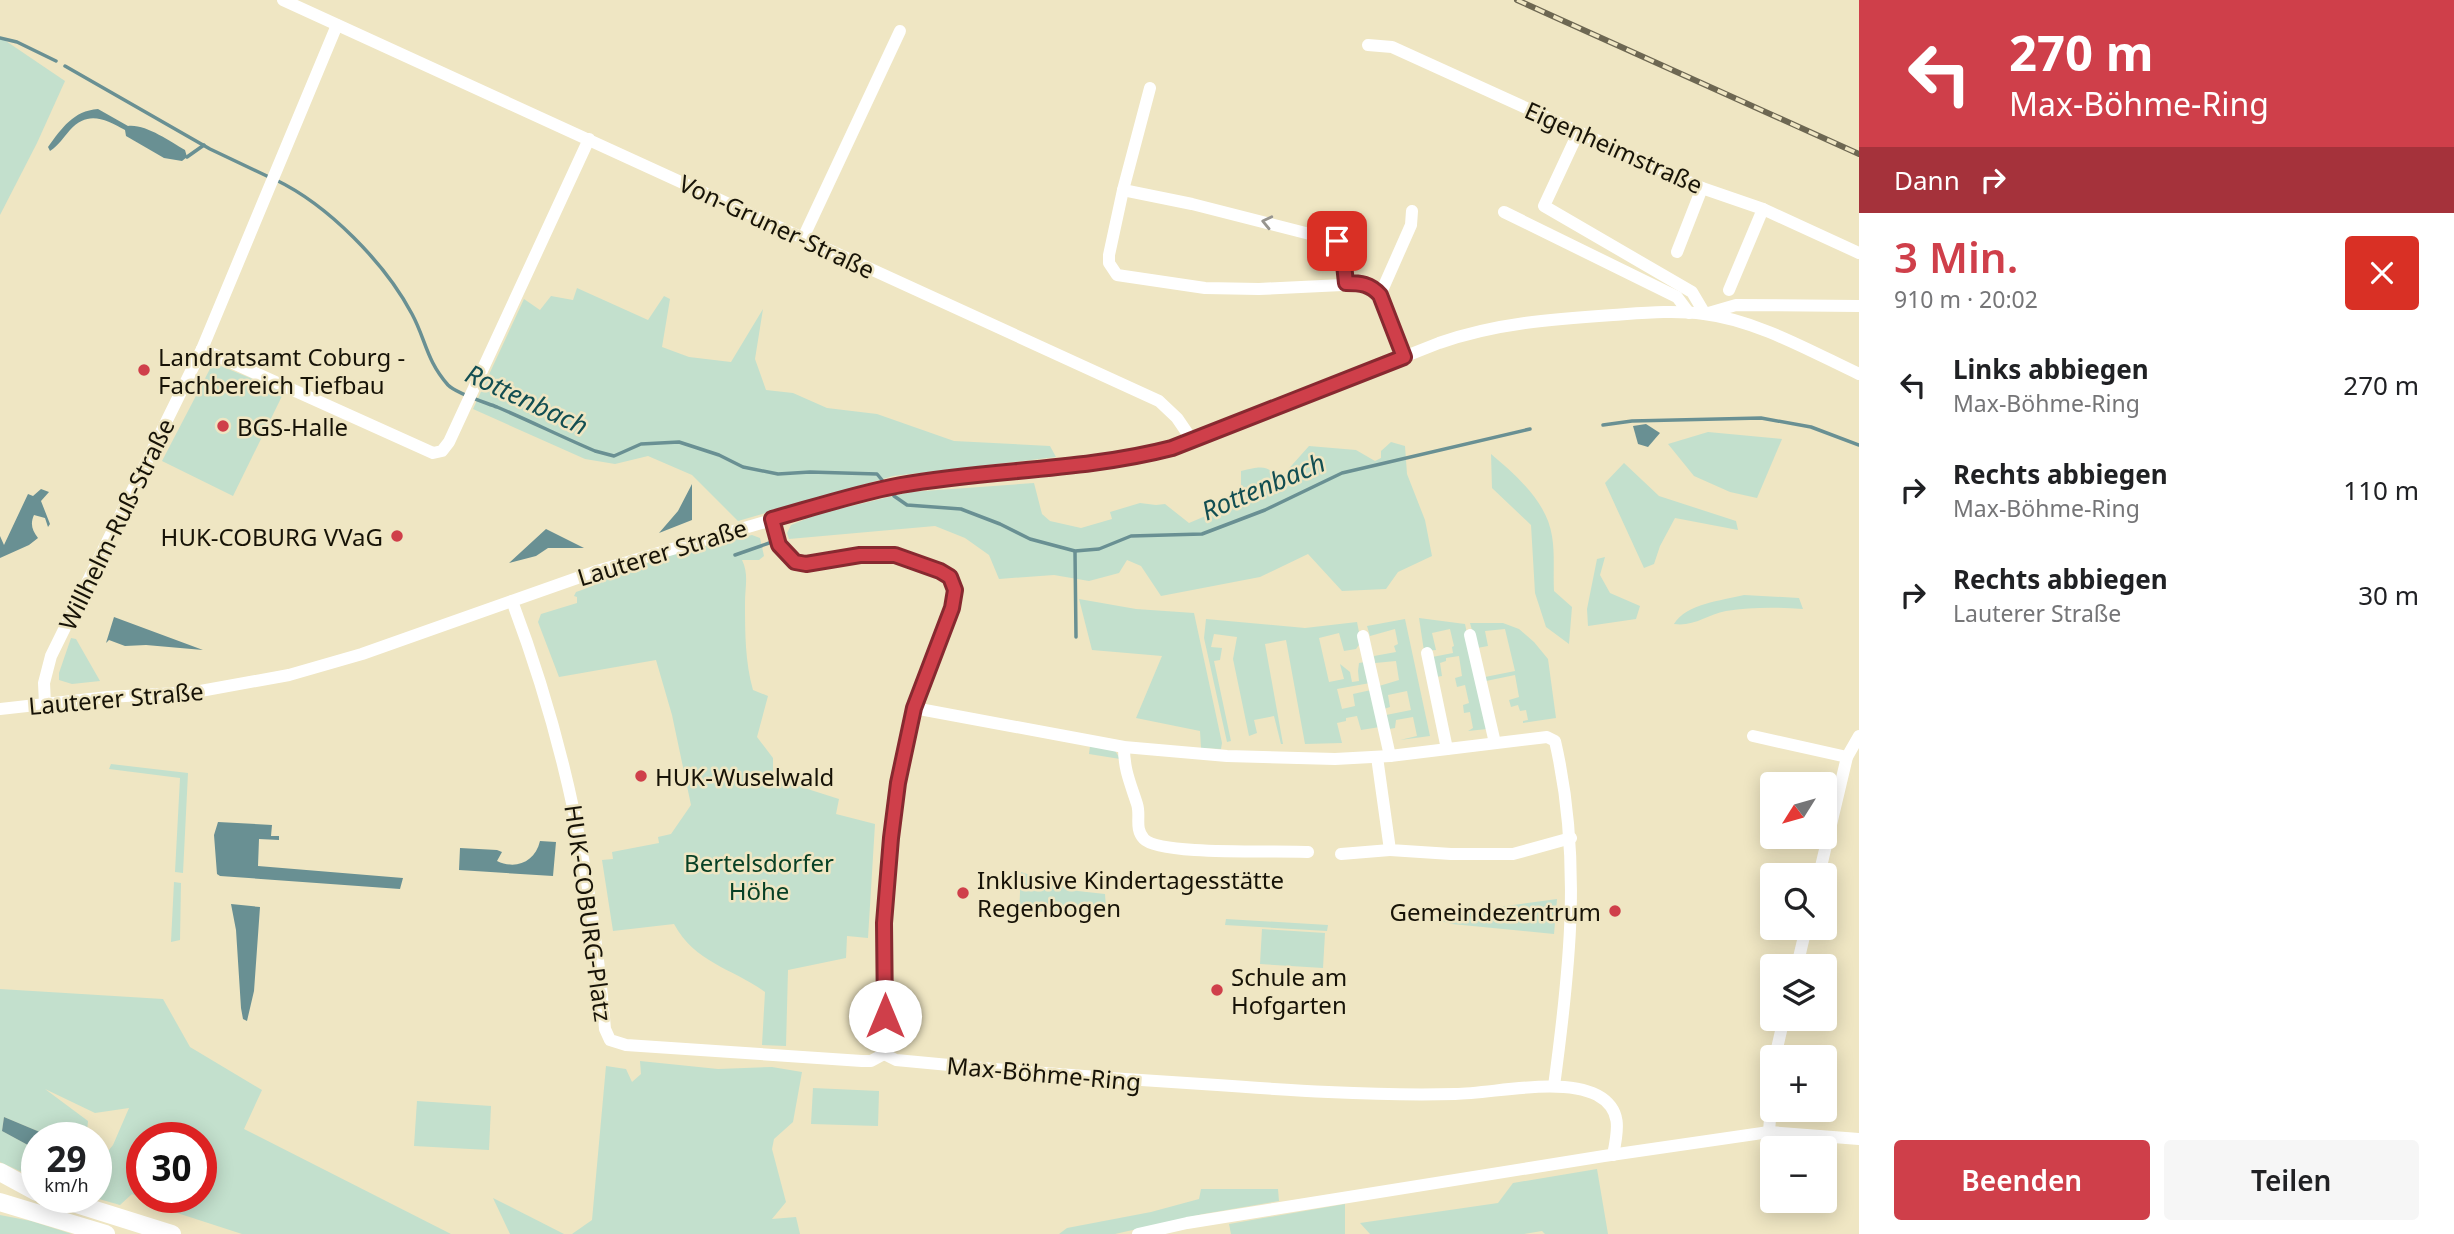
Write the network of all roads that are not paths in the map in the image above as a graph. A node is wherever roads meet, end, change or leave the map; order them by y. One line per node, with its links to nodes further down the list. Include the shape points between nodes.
1 (283, 0): 2 (street, Von-Gruner-Straße)
2 (342, 27): 7 (street, Von-Gruner-Straße); 22 (street, Willhelm-Ruß-Straße, via 276,170)
3 (900, 31): 13 (street)
4 (1368, 45): 6 (street, Eigenheimstraße, via 1392,47)
5 (1150, 88): 9 (street)
6 (1578, 133): 8 (street, Eigenheimstraße); 21 (street, via 1544,205 1692,292)
7 (589, 139): 13 (street, Von-Gruner-Straße); 22 (street, via 442,451 433,453)
8 (1702, 188): 10 (street, Eigenheimstraße); 14 (street)
9 (1123, 190): 16 (street, one-way to 9, via 1342,246 1337,241); 16 (street, via 1109,255 1113,271 1122,277 1205,288)
10 (1763, 209): 15 (street, Eigenheimstraße); 17 (street)
11 (1412, 211): 18 (street, via 1411,225)
12 (1504, 212): 20 (street, via 1677,297)
13 (803, 238): 25 (street, Von-Gruner-Straße, via 1163,403)
14 (1677, 252)
15 (1859, 253)
16 (1346, 283): 18 (street, via 1363,284)
17 (1729, 290)
18 (1380, 295): 23 (street)
19 (1859, 306): 21 (street, via 1736,305)
20 (1689, 313): 21 (street, Lauterer Straße); 23 (street, Lauterer Straße, via 1524,322 1458,336)
21 (1706, 314): 24 (street, Lauterer Straße, via 1788,340)
22 (202, 349): 31 (street, Willhelm-Ruß-Straße, via 51,656 44,683)
23 (1404, 357): 25 (street, Lauterer Straße)
24 (1859, 374)
25 (1192, 440): 26 (street, Lauterer Straße, via 1119,460 901,485)
26 (772, 519): 27 (street, Lauterer Straße); 32 (street, via 779,545 795,562 895,555 950,577 955,590 952,608)
27 (512, 600): 31 (street, Lauterer Straße, via 289,675 195,692); 46 (street, HUK-COBURG-Platz, via 548,704 576,815 607,1037 626,1045 792,1058 871,1061)
28 (1470, 635): 36 (street)
29 (1363, 636): 39 (street)
30 (1427, 653): 38 (street)
31 (45, 704): 33 (street, Lauterer Straße)
32 (914, 708): 37 (street); 46 (street, via 891,838 884,923)
33 (0, 709)
34 (1753, 736): 40 (street)
35 (1859, 736): 40 (street)
36 (1495, 743): 38 (street); 41 (street, via 1547,737 1555,741)
37 (1124, 747): 39 (street, via 1278,759); 43 (street, via 1125,772 1138,807 1138,830 1145,841 1182,849)
38 (1447, 749): 39 (street)
39 (1384, 756): 42 (street)
40 (1847, 757): 45 (street)
41 (1571, 838): 42 (street, via 1513,854); 47 (street, via 1571,928)
42 (1390, 850): 44 (street)
43 (1308, 852)
44 (1342, 854)
45 (1822, 863)
46 (884, 1054): 47 (street, Max-Böhme-Ring, via 896,1060 1029,1073 1342,1093 1485,1093)
47 (1554, 1086): 51 (street, Max-Böhme-Ring, via 1597,1095 1615,1113 1619,1129)
48 (1770, 1122): 49 (street)
49 (1769, 1132): 50 (street); 51 (street)
50 (1859, 1139)
51 (1613, 1155): 64 (street)
52 (0, 1172): 54 (highway)
53 (0, 1181): 55 (highway)
54 (21, 1183)
55 (21, 1187)
56 (0, 1202): 58 (highway)
57 (0, 1208): 59 (highway)
58 (21, 1209)
59 (21, 1211)
60 (35, 1213): 62 (highway)
61 (105, 1213): 63 (highway)
62 (106, 1234)
63 (172, 1234)
64 (1138, 1234)

